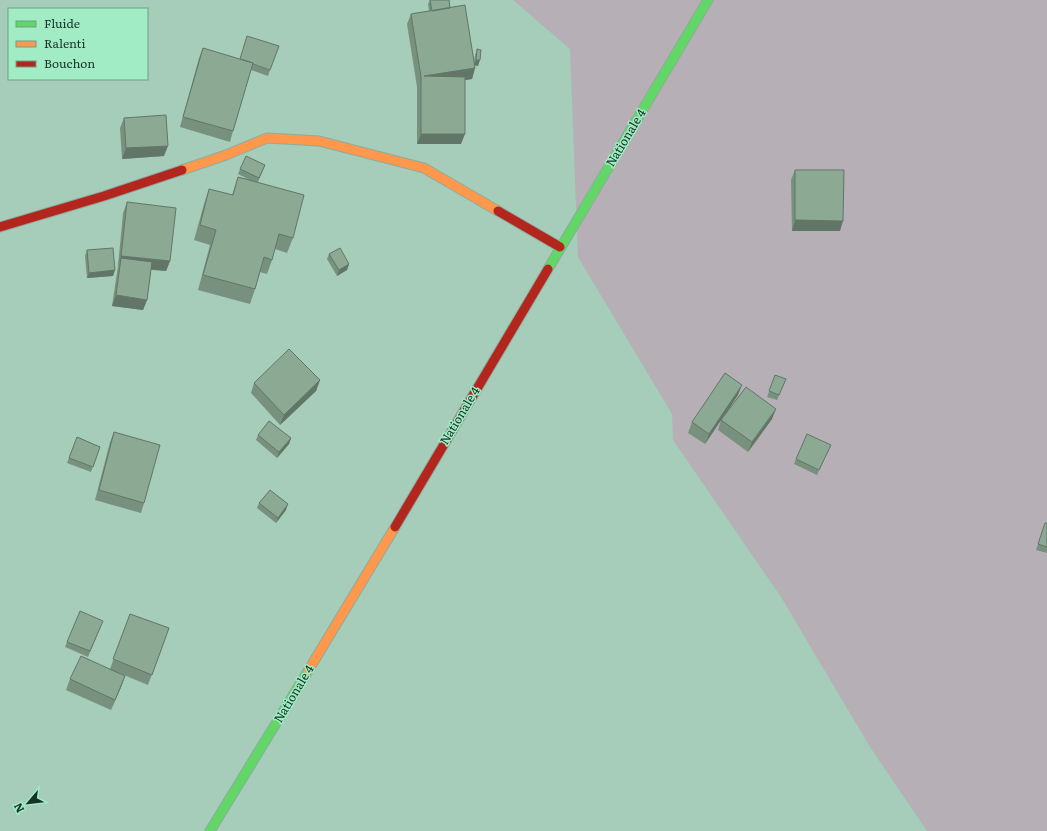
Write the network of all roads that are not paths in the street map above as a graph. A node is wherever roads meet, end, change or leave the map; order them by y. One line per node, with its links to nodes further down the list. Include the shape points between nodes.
1 (708, 0): 3 (main road, Nationale 4)
2 (0, 227): 3 (main road, via 104,196 226,155 267,138 319,141 424,168)
3 (560, 247): 4 (main road, Nationale 4, via 348,606)
4 (210, 831)

